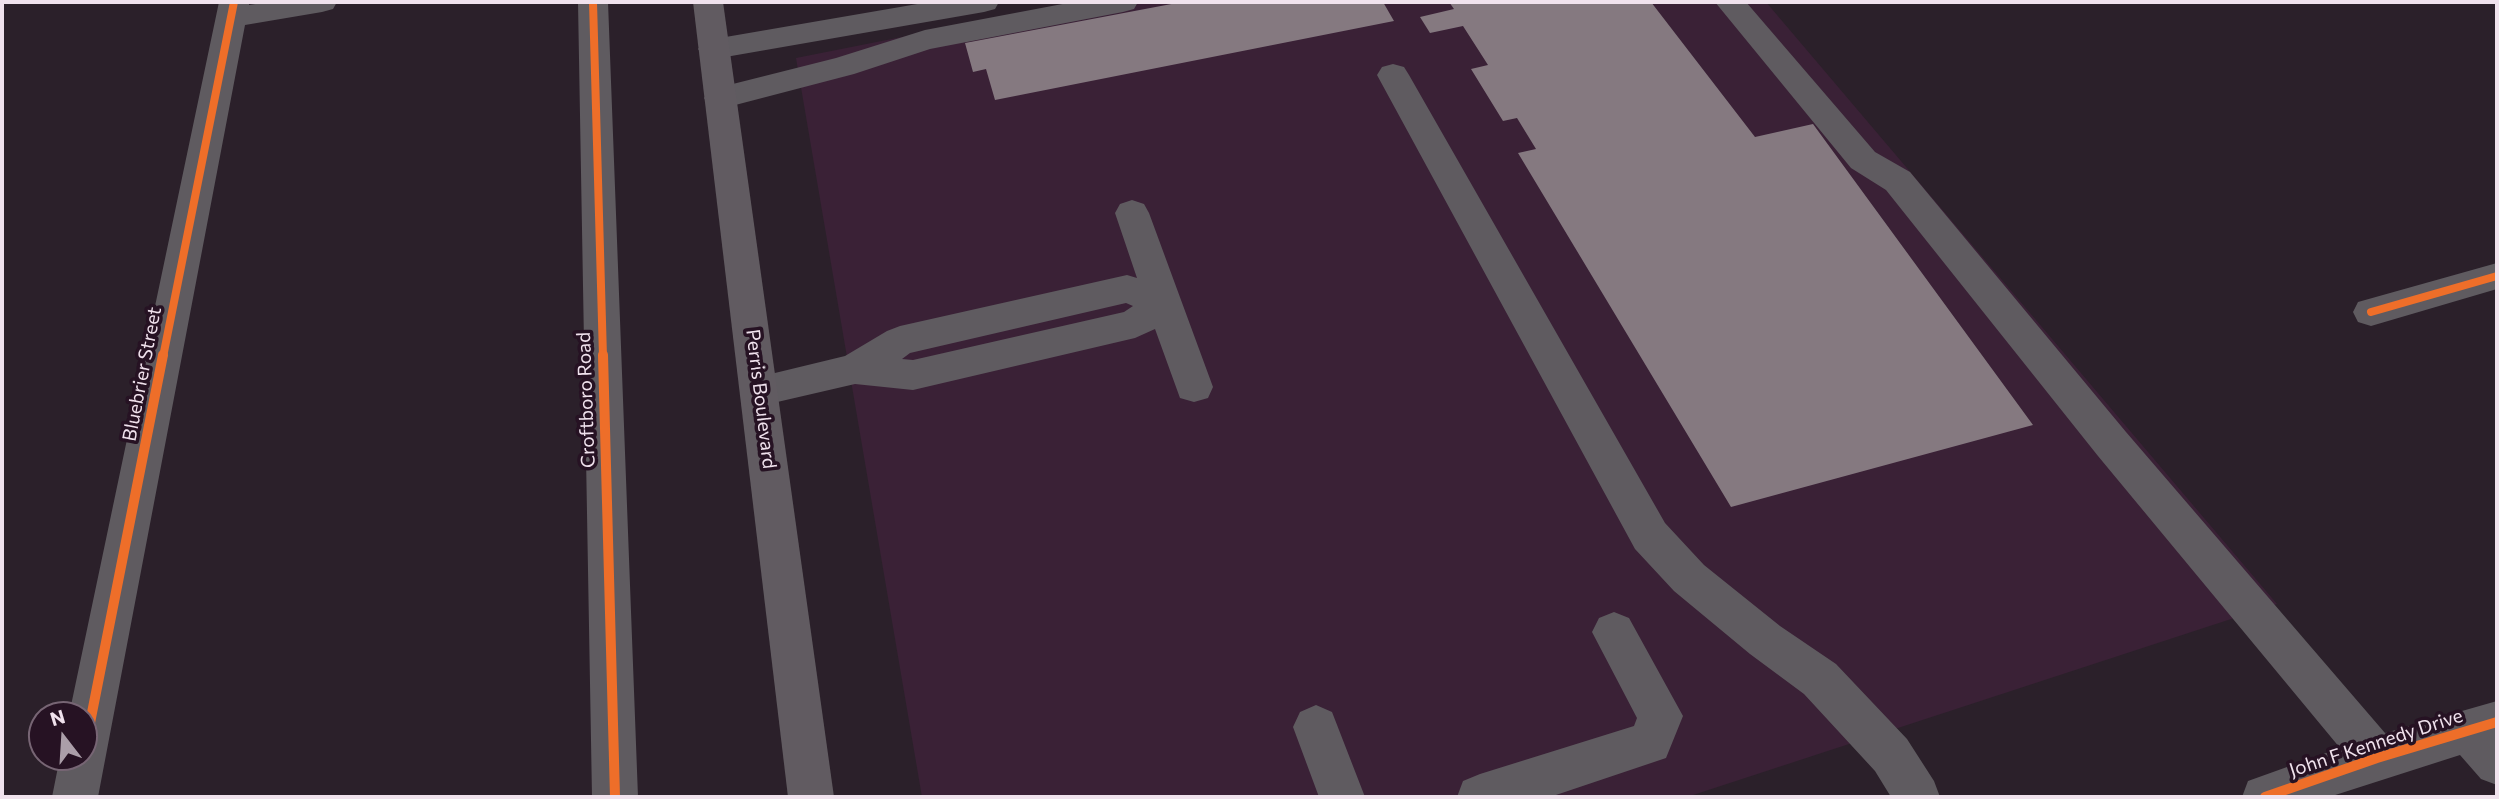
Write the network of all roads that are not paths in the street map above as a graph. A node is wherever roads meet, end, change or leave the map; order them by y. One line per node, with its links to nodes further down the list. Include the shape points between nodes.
1 (322, 2): 7 (street)
2 (593, 2): 24 (street, Croftboro Road)
3 (708, 2): 8 (main road, Perris Boulevard)
4 (979, 2): 8 (street)
5 (1124, 2): 10 (street, via 925,40 844,67)
6 (1730, 2): 21 (street, via 1863,160 1898,181)
7 (232, 10): 18 (street, Bluebrier Street)
8 (714, 49): 10 (main road, Perris Boulevard)
9 (1393, 75): 28 (street, via 1650,536 1689,578 1820,679 1891,755)
10 (720, 98): 16 (main road, Perris Boulevard)
11 (1132, 213): 13 (street)
12 (2497, 276): 14 (street)
13 (1163, 302): 15 (street); 16 (street, via 1135,324 913,375 855,369)
14 (2371, 313)
15 (1194, 387)
16 (760, 391): 25 (main road, Perris Boulevard)
17 (1614, 632): 27 (street, via 1660,716 1650,743)
18 (95, 701)
19 (1316, 727): 26 (street)
20 (2488, 739): 21 (street, John F Kennedy Drive)
21 (2377, 758): 29 (street, John F Kennedy Drive)
22 (81, 771): 23 (street, Bluebrier Street)
23 (75, 797)
24 (615, 797)
25 (811, 797)
26 (1342, 797)
27 (1480, 797)
28 (1917, 797)
29 (2265, 797)

